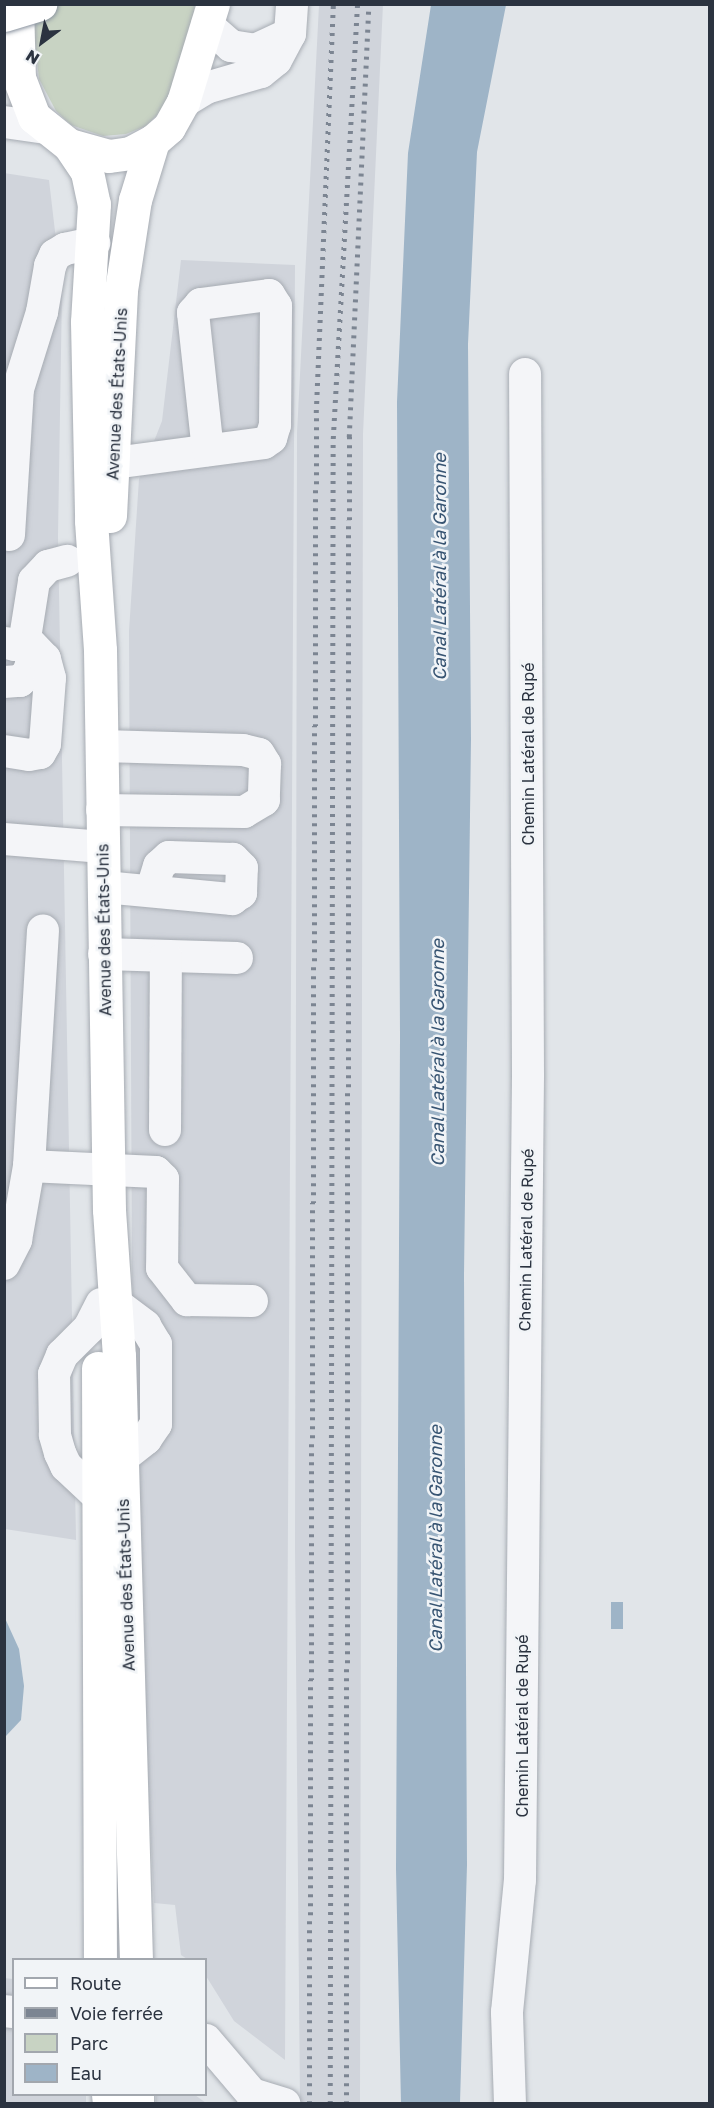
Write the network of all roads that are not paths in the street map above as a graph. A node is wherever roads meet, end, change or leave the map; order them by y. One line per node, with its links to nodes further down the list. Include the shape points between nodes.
1 (17, 4): 6 (main road, Avenue des États-Unis)
2 (40, 4): 3 (main road, bridge)
3 (4, 15)
4 (210, 15): 5 (street, via 231,46 255,50); 7 (main road)
5 (291, 19): 7 (street, via 276,60 261,72 206,88)
6 (12, 85): 9 (main road, Avenue des États-Unis)
7 (183, 102): 10 (main road, via 169,127)
8 (4, 122): 9 (street)
9 (58, 137): 10 (main road, via 109,156 130,153); 11 (main road, Avenue des États-Unis, via 87,172 93,192)
10 (153, 141): 14 (main road, Avenue des États-Unis, via 130,224 121,290)
11 (94, 243): 15 (street, via 65,249 55,255 50,266 42,312 18,389); 16 (main road, Avenue des États-Unis, via 87,322)
12 (525, 374): 42 (street, Chemin Latéral de Rupé, via 528,1076 520,1880 507,2012)
13 (208, 450): 13 (street, via 264,443 273,433 276,306 269,295 201,304 194,313); 14 (street)
14 (114, 463): 18 (main road, Avenue des États-Unis)
15 (7, 534): 16 (street)
16 (80, 562): 17 (street, via 48,566 34,581); 18 (main road, Avenue des États-Unis)
17 (15, 641): 19 (street, via 32,662 21,681); 21 (street, via 45,658 50,678 45,744 40,753 30,755)
18 (100, 650): 20 (main road, Avenue des États-Unis)
19 (4, 682)
20 (102, 746): 22 (main road, Avenue des États-Unis); 22 (street, via 247,751 259,754 265,764 264,800 244,812)
21 (4, 751)
22 (102, 810): 24 (main road, Avenue des États-Unis)
23 (4, 839): 24 (street)
24 (103, 847): 25 (main road, Avenue des États-Unis)
25 (104, 887): 26 (street); 28 (main road, Avenue des États-Unis)
26 (152, 889)
27 (43, 930): 32 (street)
28 (104, 954): 29 (street); 33 (main road, Avenue des États-Unis)
29 (166, 956): 30 (street); 31 (street)
30 (237, 958)
31 (165, 1130)
32 (29, 1166): 33 (street); 34 (street, via 16,1240)
33 (108, 1173): 35 (street, via 156,1172 163,1179 162,1268 187,1300); 36 (main road, Avenue des États-Unis)
34 (4, 1264)
35 (252, 1302)
36 (108, 1304): 37 (main road, Avenue des États-Unis); 37 (street, via 62,1355 54,1374 55,1435 60,1453 66,1466); 39 (main road, Avenue des États-Unis, via 122,1458)
37 (97, 1495): 38 (main road, Avenue des États-Unis)
38 (100, 1958)
39 (136, 1958)
40 (207, 2041): 41 (street, via 252,2094)
41 (284, 2103)
42 (510, 2103)

